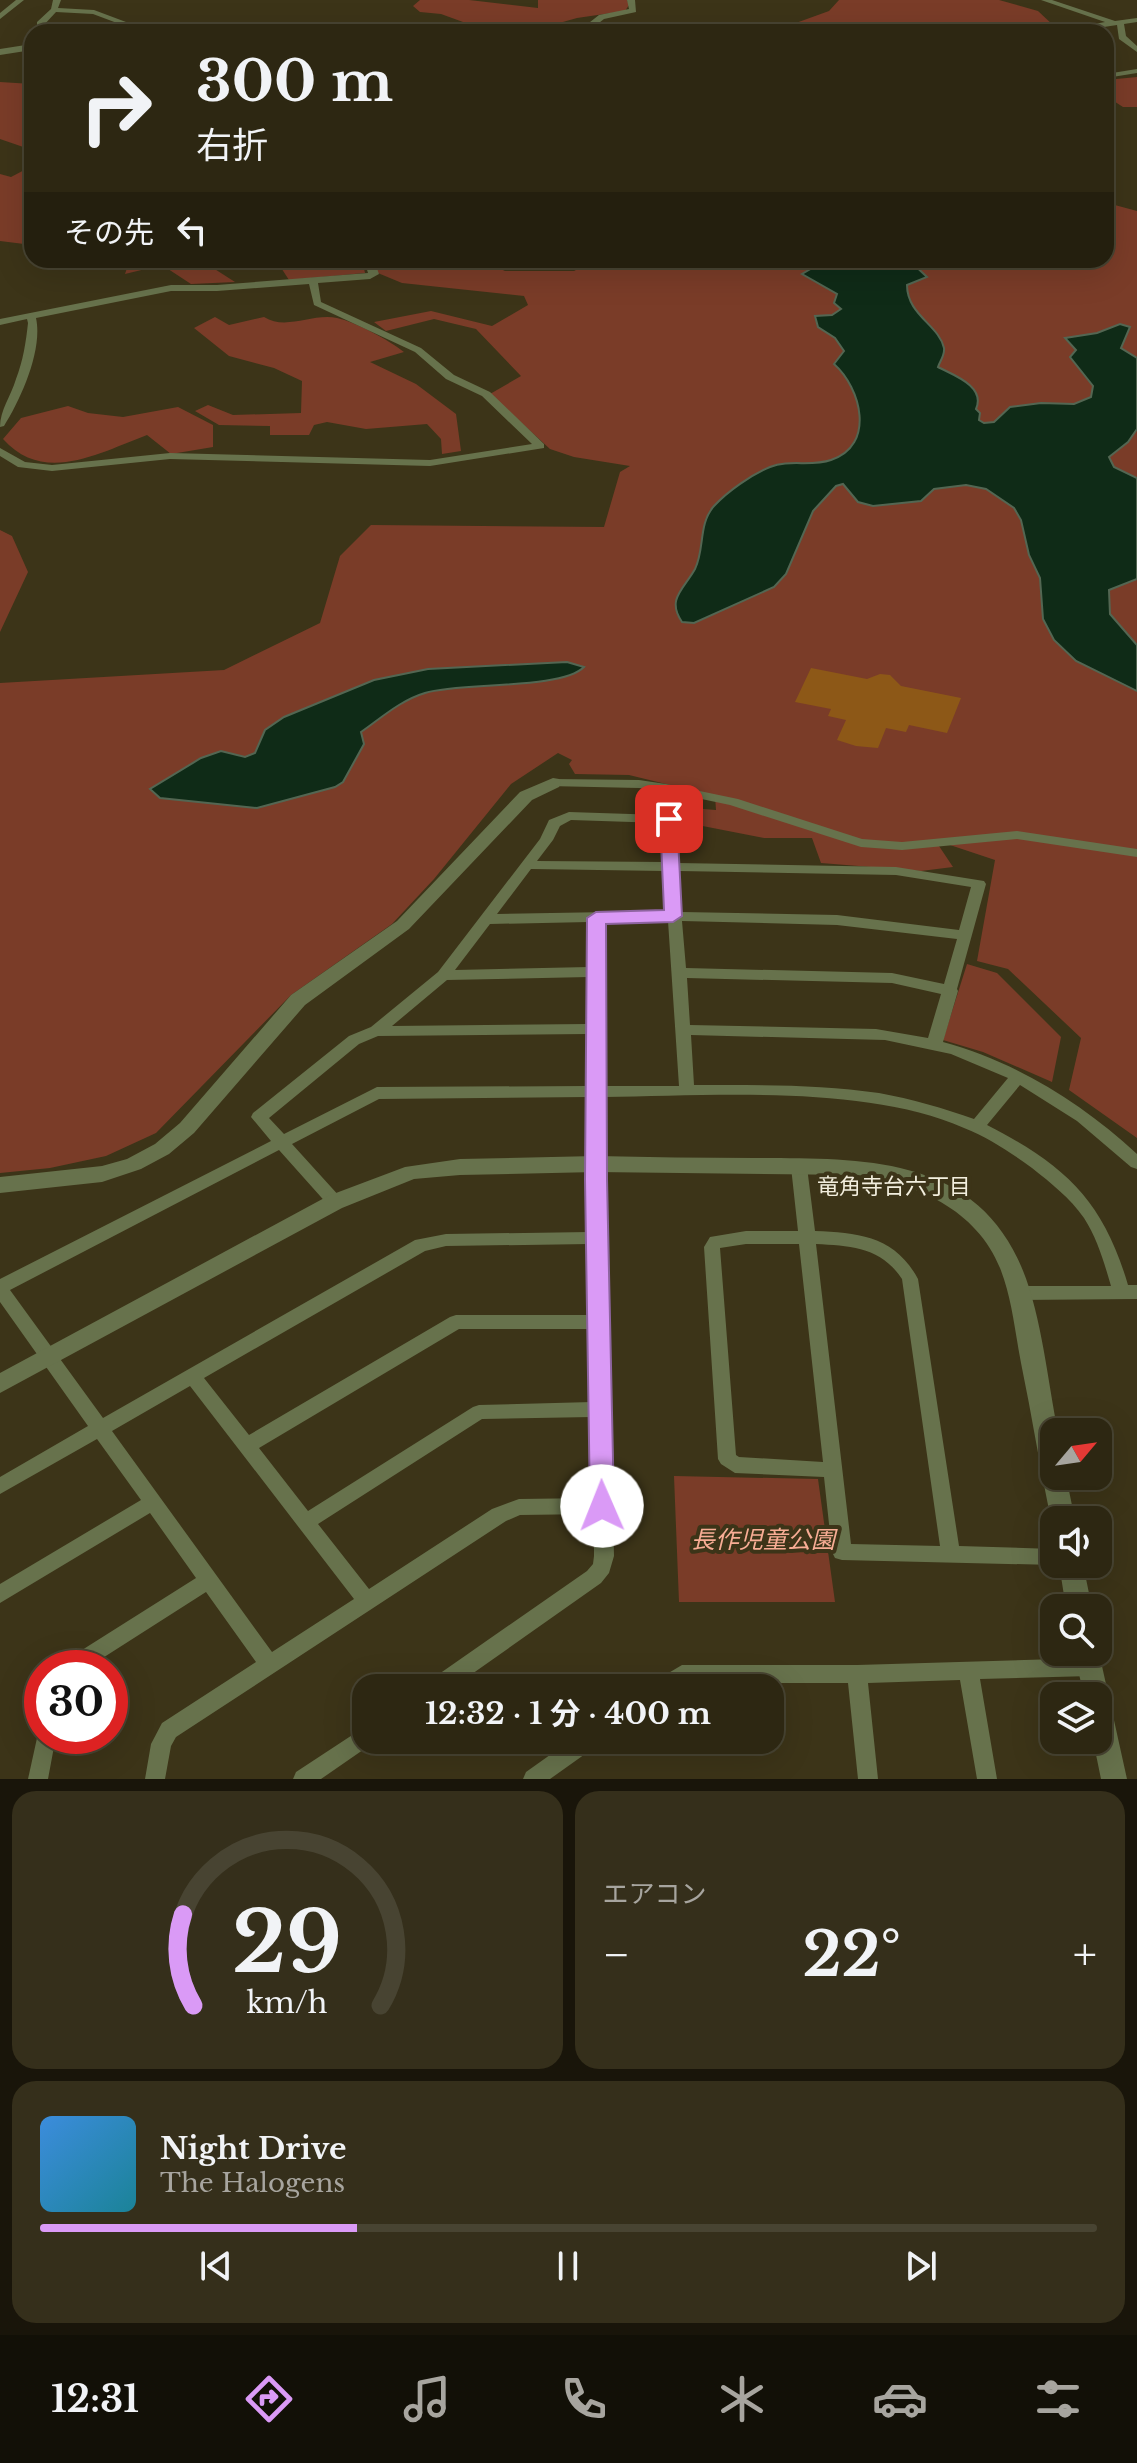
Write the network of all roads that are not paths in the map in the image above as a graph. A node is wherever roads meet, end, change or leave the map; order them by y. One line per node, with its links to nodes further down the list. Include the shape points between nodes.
1 (20, 0): 6 (street)
2 (57, 0): 5 (street)
3 (631, 0): 11 (street, via 633,10)
4 (1045, 0): 8 (street)
5 (54, 10): 9 (street); 10 (street, via 106,15)
6 (0, 17)
7 (1137, 20): 8 (street)
8 (1117, 22): 12 (street); 14 (street, via 1122,37)
9 (40, 24)
10 (128, 24)
11 (592, 24)
12 (1105, 24)
13 (24, 48): 15 (street)
14 (1137, 50)
15 (0, 52)
16 (1137, 71): 17 (street)
17 (1114, 75)
18 (372, 268): 19 (street, via 370,276)
19 (313, 281): 20 (street, via 171,288); 23 (street, via 317,303 418,350 450,377 486,394 540,446 430,463 170,456 52,468 22,465)
20 (31, 315): 21 (street); 22 (street, via 26,372)
21 (0, 322)
22 (0, 424)
23 (0, 451)
24 (553, 783): 25 (street); 50 (street, via 526,796 403,925 298,1000 187,1128 162,1149 102,1174)
25 (666, 788): 26 (street); 27 (street, via 733,802 861,843 902,846 1017,835)
26 (669, 819): 28 (street, via 569,816 554,823); 29 (street)
27 (1137, 853)
28 (526, 865): 29 (street); 32 (street)
29 (671, 867): 30 (street); 33 (street, via 896,871 979,884)
30 (673, 916): 31 (street); 33 (street, via 837,920); 35 (street)
31 (596, 918): 32 (street); 34 (street)
32 (485, 919): 36 (street)
33 (965, 935): 37 (street)
34 (596, 972): 36 (street); 38 (street)
35 (679, 973): 37 (street, via 892,978); 39 (street)
36 (443, 975): 40 (street)
37 (951, 991): 41 (street)
38 (596, 1029): 40 (street); 44 (street)
39 (682, 1030): 41 (street, via 884,1035); 43 (street)
40 (376, 1031): 46 (street, via 354,1040 259,1117)
41 (934, 1045): 42 (street)
42 (1017, 1078): 45 (street); 47 (street, via 1085,1116)
43 (687, 1091): 44 (street); 45 (street, via 827,1091 895,1100)
44 (596, 1092): 46 (street, via 384,1091); 48 (street)
45 (977, 1126): 55 (street, via 1028,1154 1081,1202)
46 (280, 1142): 51 (street); 54 (street)
47 (1137, 1163)
48 (596, 1164): 49 (street); 51 (street, via 421,1171); 52 (street)
49 (799, 1167): 53 (street); 56 (street, via 880,1169 949,1196 999,1244)
50 (0, 1185)
51 (335, 1202): 58 (street)
52 (597, 1238): 57 (street); 59 (street, via 446,1240 421,1245)
53 (808, 1239): 65 (street); 65 (street, via 721,1240 712,1247 727,1459 735,1465); 70 (street, via 856,1240 874,1246 894,1257 910,1279)
54 (0, 1288): 58 (street)
55 (1129, 1292): 56 (street)
56 (1018, 1293): 62 (street)
57 (599, 1322): 61 (street); 64 (street, via 456,1322)
58 (49, 1359): 60 (street); 63 (street)
59 (192, 1376): 63 (street); 64 (street)
60 (0, 1384)
61 (600, 1409): 68 (street); 69 (street, via 479,1412)
62 (1043, 1418)
63 (101, 1429): 66 (street); 67 (street)
64 (246, 1446): 69 (street)
65 (832, 1470): 70 (street, via 842,1552)
66 (0, 1486)
67 (153, 1502): 72 (street); 73 (street)
68 (602, 1506): 74 (street, via 509,1510); 79 (street, via 604,1556 594,1577)
69 (306, 1522): 74 (street)
70 (951, 1554): 71 (street)
71 (1040, 1557)
72 (209, 1580): 75 (street); 76 (street)
73 (0, 1594)
74 (366, 1600): 76 (street)
75 (98, 1650)
76 (269, 1664): 87 (street, via 169,1730)
77 (1040, 1665): 78 (street)
78 (969, 1672): 81 (street); 91 (street)
79 (456, 1674)
80 (784, 1674): 81 (street)
81 (857, 1674): 90 (street)
82 (352, 1746): 88 (street)
83 (43, 1754): 86 (street)
84 (568, 1754): 89 (street)
85 (1109, 1754): 92 (street)
86 (38, 1779)
87 (155, 1779)
88 (303, 1779)
89 (533, 1779)
90 (868, 1779)
91 (987, 1779)
92 (1114, 1779)

